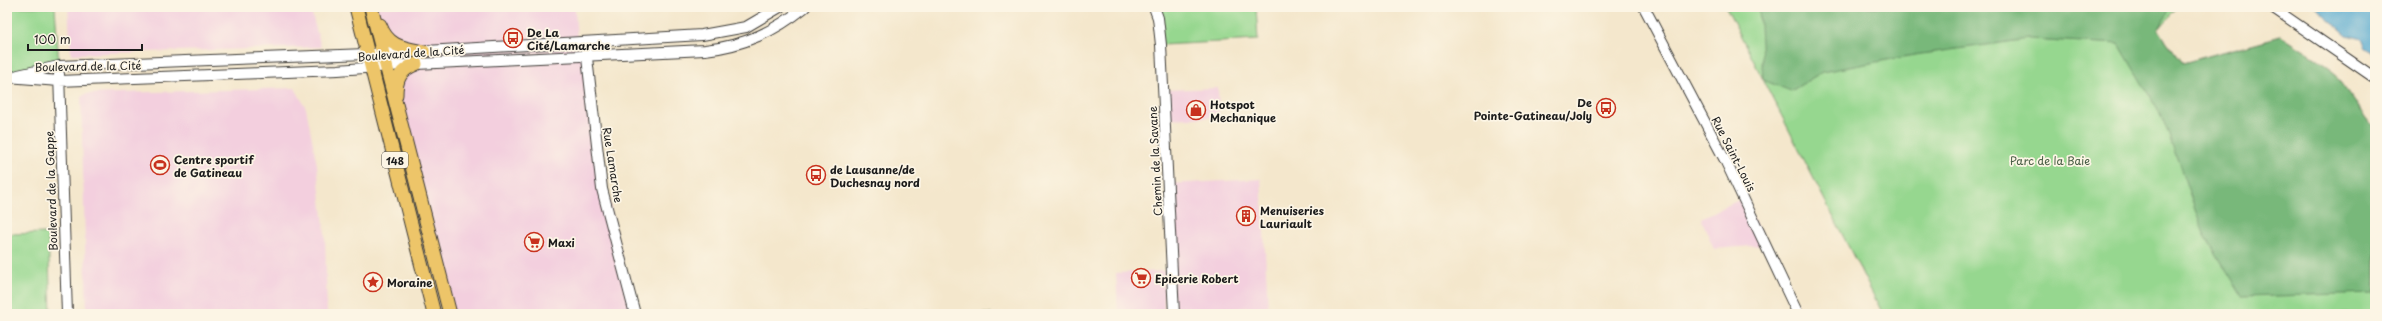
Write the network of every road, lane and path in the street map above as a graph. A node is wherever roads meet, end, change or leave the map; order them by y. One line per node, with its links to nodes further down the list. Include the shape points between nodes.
1 (356, 7): 10 (main road, 148)
2 (372, 7): 9 (main road, via 382,32 390,42 400,48); 13 (main road, 148)
3 (780, 7): 8 (street, Boulevard de la Cité, via 746,27 726,32)
4 (805, 7): 11 (street, Boulevard de la Cité, via 775,28 736,46)
5 (1154, 7): 26 (street, Chemin de la Savane, via 1161,36)
6 (1644, 7): 27 (street, Rue Saint-Louis, via 1726,162)
7 (2272, 7): 19 (street)
8 (586, 41): 9 (street, Boulevard de la Cité); 11 (street, Rue Lamarche)
9 (424, 52): 13 (street, Boulevard de la Cité)
10 (368, 54): 12 (street, Boulevard de la Cité); 13 (street, Boulevard de la Cité); 16 (main road, 148)
11 (587, 56): 14 (street, Boulevard de la Cité); 25 (street, Rue Lamarche, via 602,189)
12 (197, 60): 15 (street, Boulevard de la Cité); 17 (street)
13 (384, 60): 14 (street, Boulevard de la Cité); 16 (street, Boulevard de la Cité); 21 (main road, 148)
14 (416, 64): 21 (main road, via 404,70 397,81)
15 (59, 66): 18 (street, Boulevard de la Cité); 20 (street, Boulevard de la Gappe)
16 (372, 67): 17 (street, Boulevard de la Cité); 23 (main road, 148)
17 (198, 75): 20 (street, Boulevard de la Cité)
18 (8, 76): 20 (street, Boulevard de la Cité)
19 (2375, 78)
20 (59, 81): 22 (street, Boulevard de la Gappe)
21 (397, 107): 24 (main road, 148)
22 (67, 314)
23 (434, 314)
24 (450, 314)
25 (636, 314)
26 (1174, 314)
27 (1798, 314)

